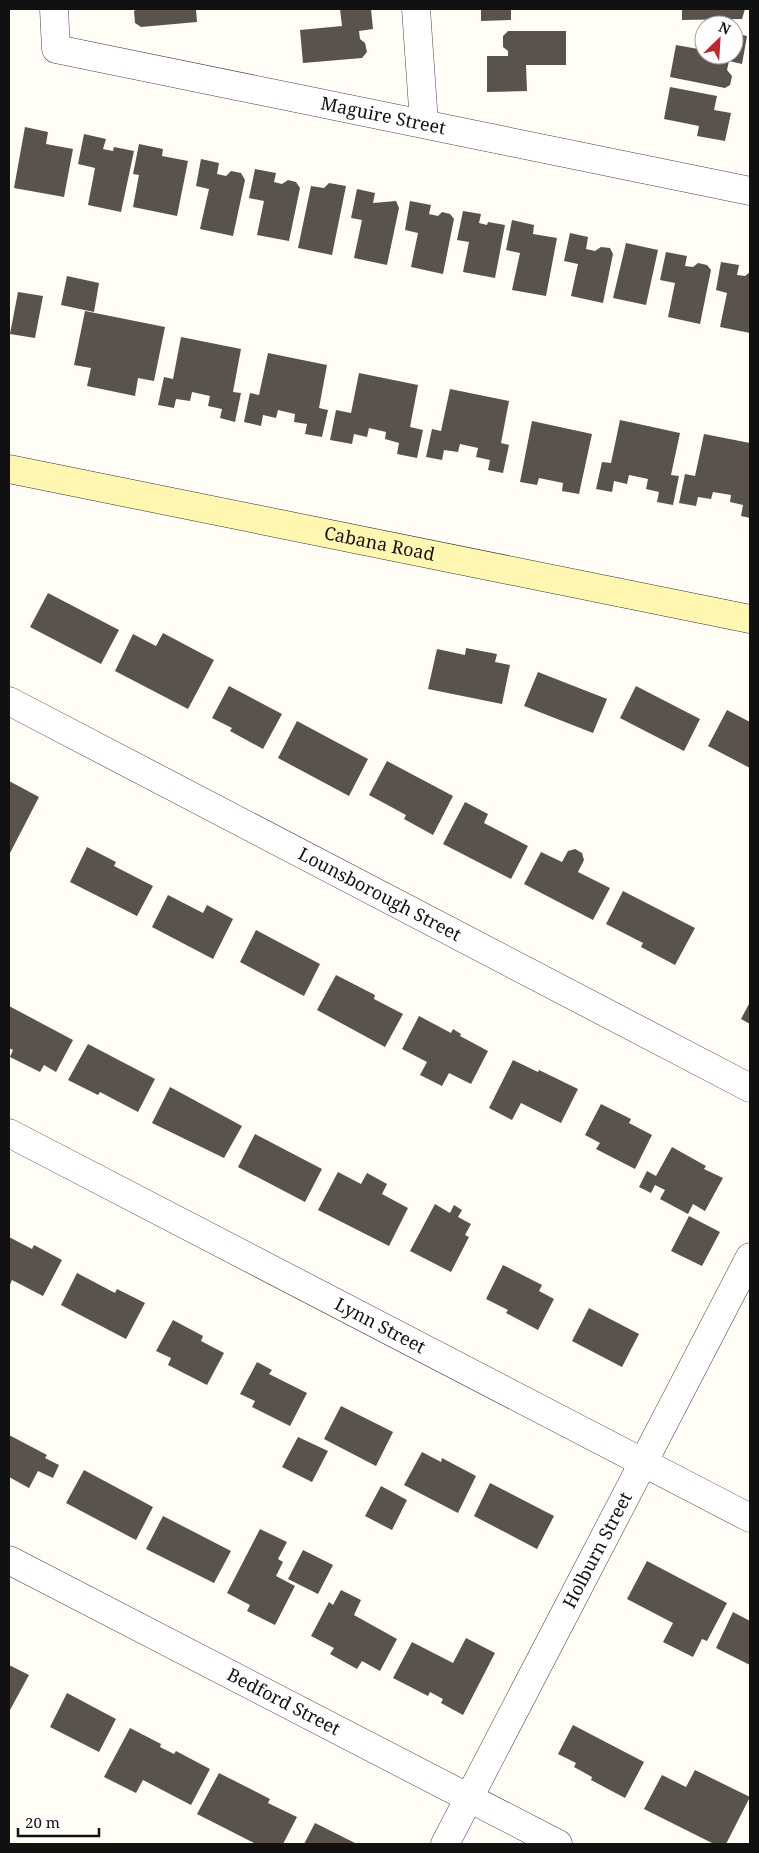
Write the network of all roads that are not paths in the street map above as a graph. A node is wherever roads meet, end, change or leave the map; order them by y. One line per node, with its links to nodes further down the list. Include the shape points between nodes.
1 (54, 9): 3 (street, Maguire Street, via 56,48)
2 (416, 9): 3 (street)
3 (424, 124): 4 (street, Maguire Street)
4 (750, 191)
5 (9, 469): 6 (main road, Cabana Road)
6 (750, 619)
7 (9, 701): 8 (street, Lounsborough Street)
8 (750, 1088)
9 (9, 1133): 11 (street, Lynn Street)
10 (750, 1257): 11 (street, Holburn Street)
11 (643, 1463): 12 (street, Lynn Street); 14 (street, Holburn Street)
12 (750, 1518)
13 (9, 1560): 14 (street, Bedford Street)
14 (469, 1798): 15 (street, Holburn Street); 16 (street, Bedford Street)
15 (445, 1844)
16 (558, 1844)

